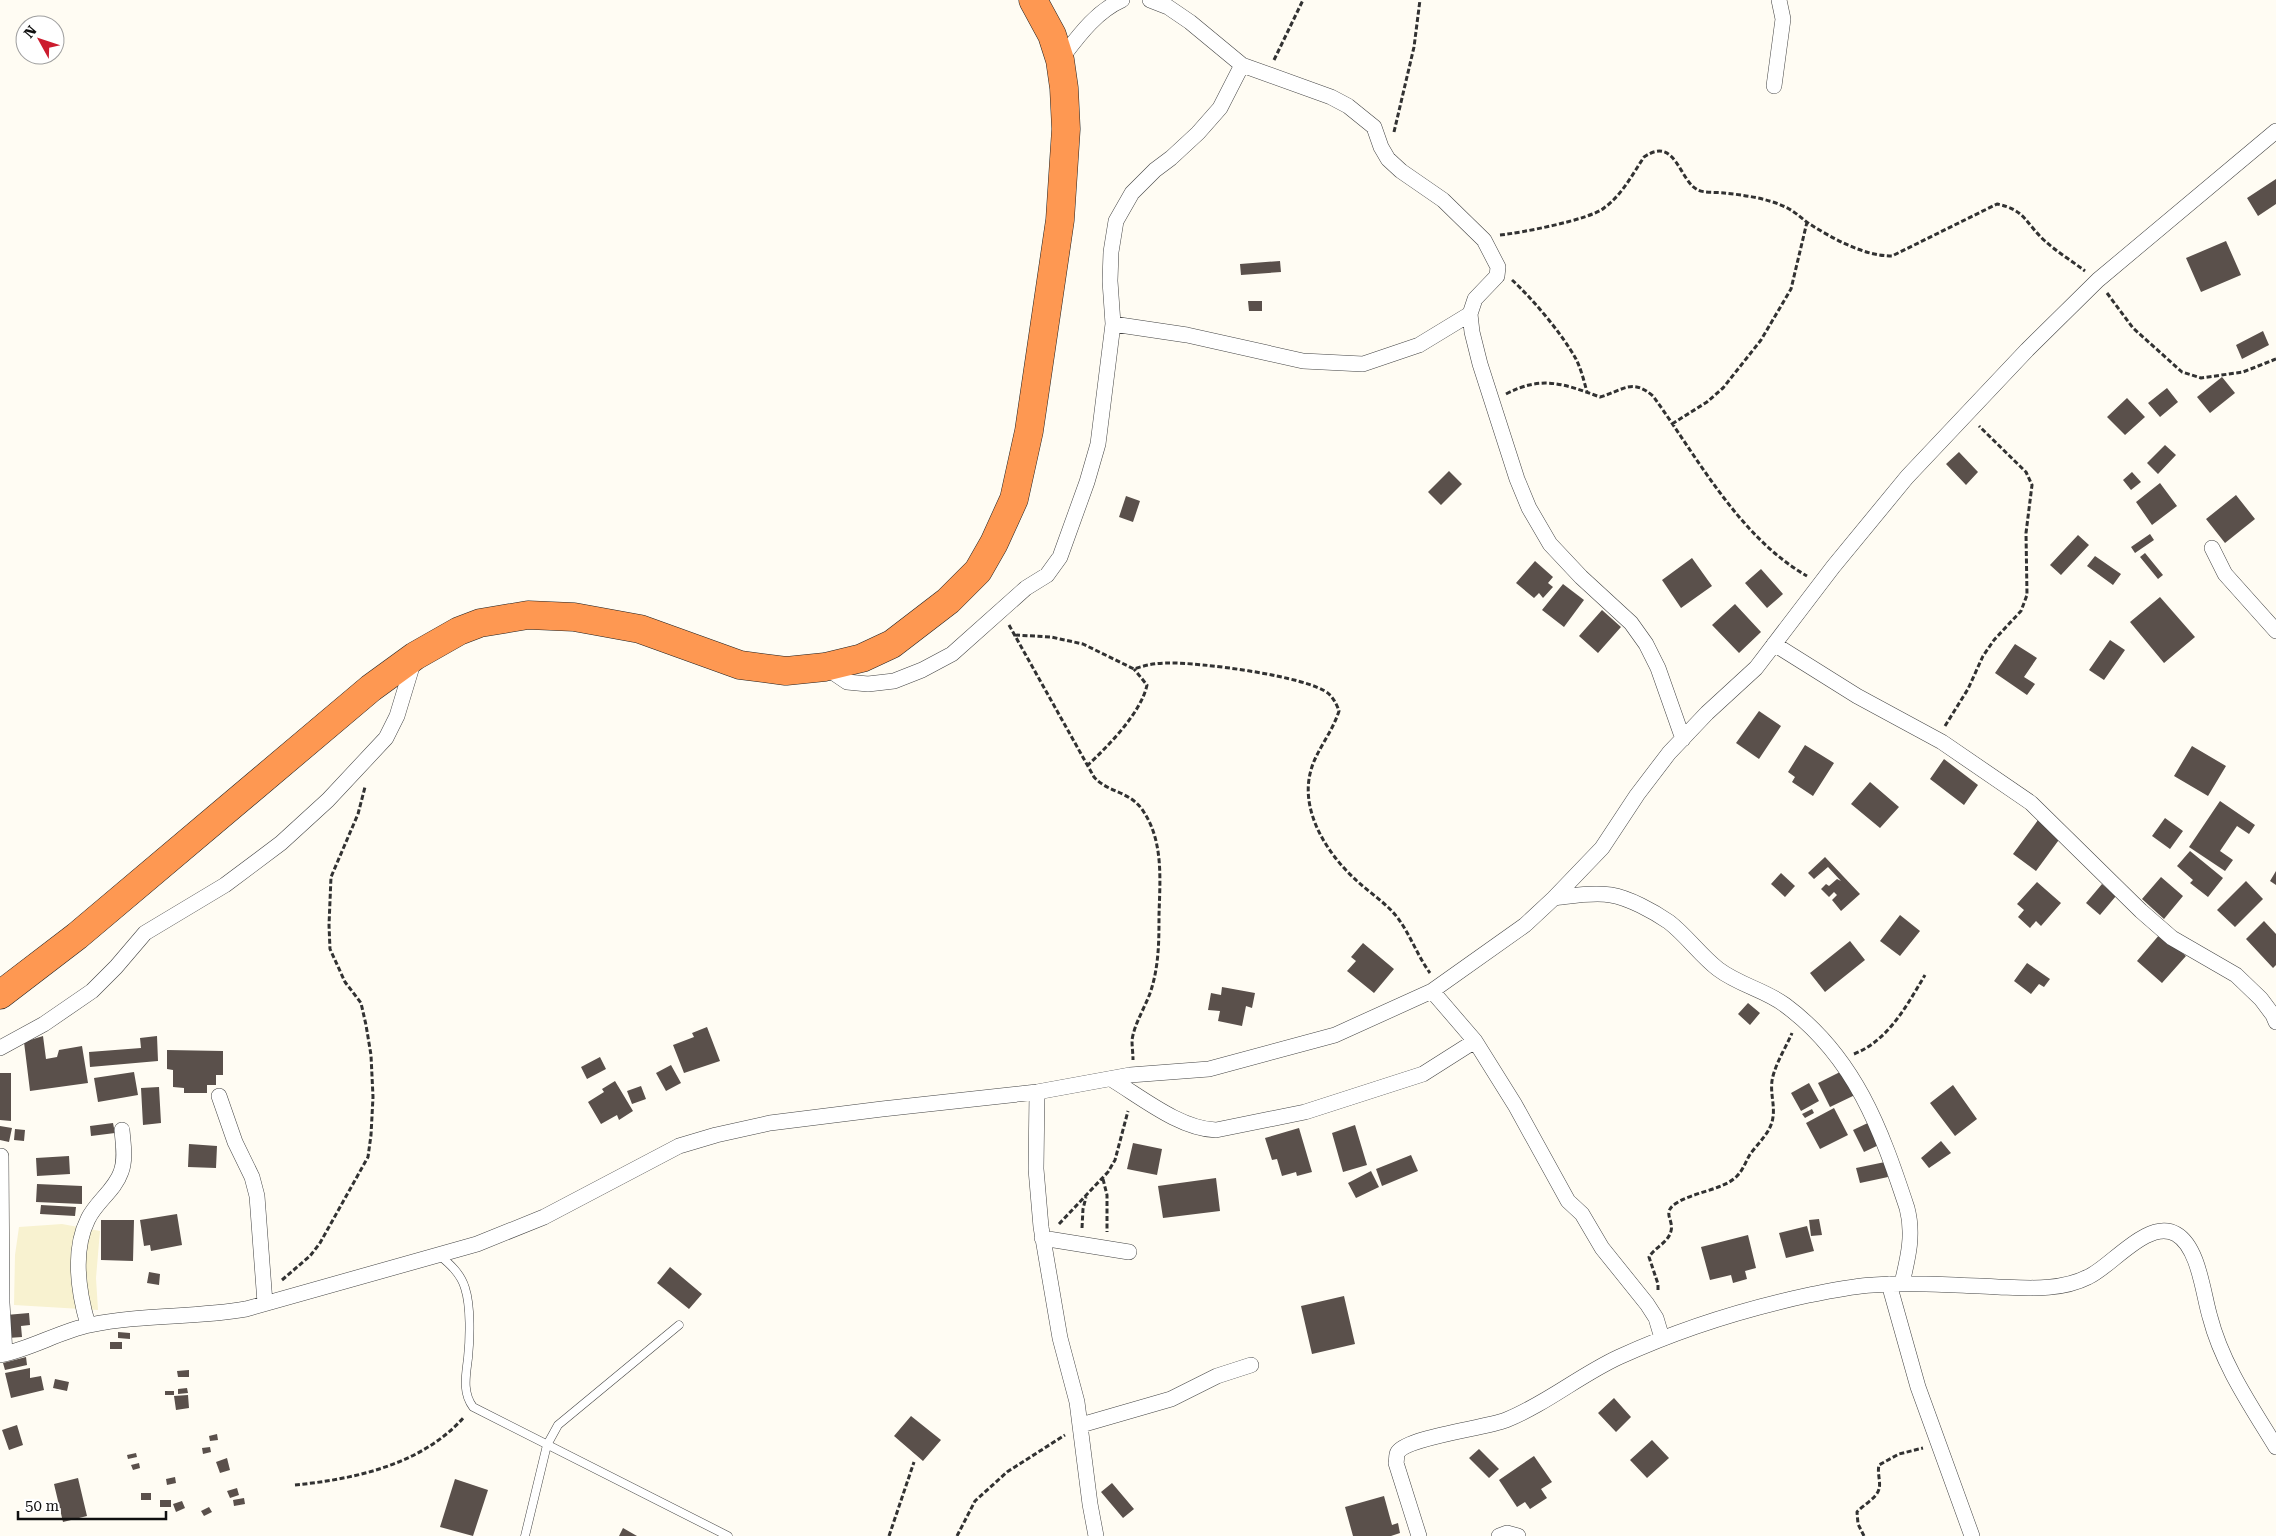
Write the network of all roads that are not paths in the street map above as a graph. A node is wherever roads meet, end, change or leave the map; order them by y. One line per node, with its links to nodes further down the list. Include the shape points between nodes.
1 (1033, 0): 5 (highway, via 1052,35)
2 (1122, 0): 5 (street, via 1086,27)
3 (1150, 0): 6 (street, via 1168,7 1190,22)
4 (1779, 0): 7 (street, via 1783,19)
5 (1060, 60): 15 (highway, via 1066,129 1060,220 1029,431 1014,499 978,571 948,601 892,644 862,658)
6 (1242, 65): 9 (street, via 1348,106 1374,127 1380,148 1388,159 1443,200 1479,235 1494,256 1498,271 1475,299); 10 (street, via 1220,108 1198,133 1132,193 1116,221 1110,281)
7 (1774, 86)
8 (2276, 131): 13 (street, via 2098,280 1966,414 1907,478)
9 (1470, 314): 10 (street, via 1419,345 1363,364 1303,361 1187,335); 16 (street, via 1492,402 1517,479 1539,528 1564,560 1631,623 1646,644)
10 (1114, 324): 15 (street, via 1098,444 1060,557 1047,575 1026,588 952,654 922,670 894,681 868,684 847,682)
11 (2212, 548): 12 (street, via 2225,574)
12 (2276, 631)
13 (1774, 644): 16 (street, via 1756,668); 20 (street, via 1857,696 1937,739 2030,803 2172,938 2236,975 2261,999)
14 (415, 656): 15 (highway, via 480,623 546,614 599,620 640,630 740,665 786,671); 19 (highway, via 364,694 77,936); 22 (street, via 397,716 386,738 328,800 281,843 225,885 145,933 92,991 44,1024)
15 (825, 667)
16 (1683, 738): 17 (street, via 1637,795 1602,848)
17 (1554, 898): 18 (street, via 1525,924); 31 (street, via 1611,895 1630,901 1668,922 1728,976 1776,999 1820,1036 1839,1058 1874,1116 1907,1208 1911,1238)
18 (1435, 989): 21 (street); 23 (street, via 1335,1035 1267,1054 1209,1069)
19 (0, 995)
20 (2276, 1022)
21 (1475, 1041): 23 (street, via 1423,1074 1305,1112 1232,1128 1205,1130 1190,1125); 35 (street, via 1568,1201 1582,1214 1602,1248 1656,1318)
22 (0, 1048)
23 (1111, 1079): 24 (street)
24 (1038, 1092): 28 (street, via 1036,1169); 30 (street, via 770,1123 716,1135 679,1146 544,1217 477,1244)
25 (219, 1096): 32 (street, via 255,1190)
26 (122, 1130): 33 (street, via 124,1158 121,1173 87,1220 81,1246 78,1272)
27 (1, 1156): 36 (street)
28 (1045, 1238): 29 (street); 38 (street, via 1060,1338)
29 (1129, 1252)
30 (438, 1254): 32 (street); 39 (lane, via 453,1267 465,1287 469,1351 467,1398 473,1407)
31 (1895, 1284): 35 (street, via 1843,1288 1794,1298 1729,1315); 40 (street, via 2052,1287 2089,1277 2146,1236 2164,1230 2177,1234 2188,1246 2196,1263 2218,1343); 47 (street, via 1905,1347)
32 (265, 1298): 33 (street, via 224,1313)
33 (88, 1325): 36 (street)
34 (679, 1325): 39 (lane, via 565,1418)
35 (1662, 1338): 44 (street, via 1594,1369 1506,1420 1426,1439 1407,1445 1398,1452 1396,1463)
36 (2, 1355)
37 (1250, 1365): 38 (street, via 1217,1376 1171,1399)
38 (1081, 1425): 43 (street)
39 (547, 1445): 41 (lane); 42 (lane)
40 (2276, 1447)
41 (525, 1536)
42 (728, 1536)
43 (1096, 1536)
44 (1419, 1536)
45 (1499, 1536): 46 (street, via 1507,1533)
46 (1518, 1536)
47 (1972, 1536)

